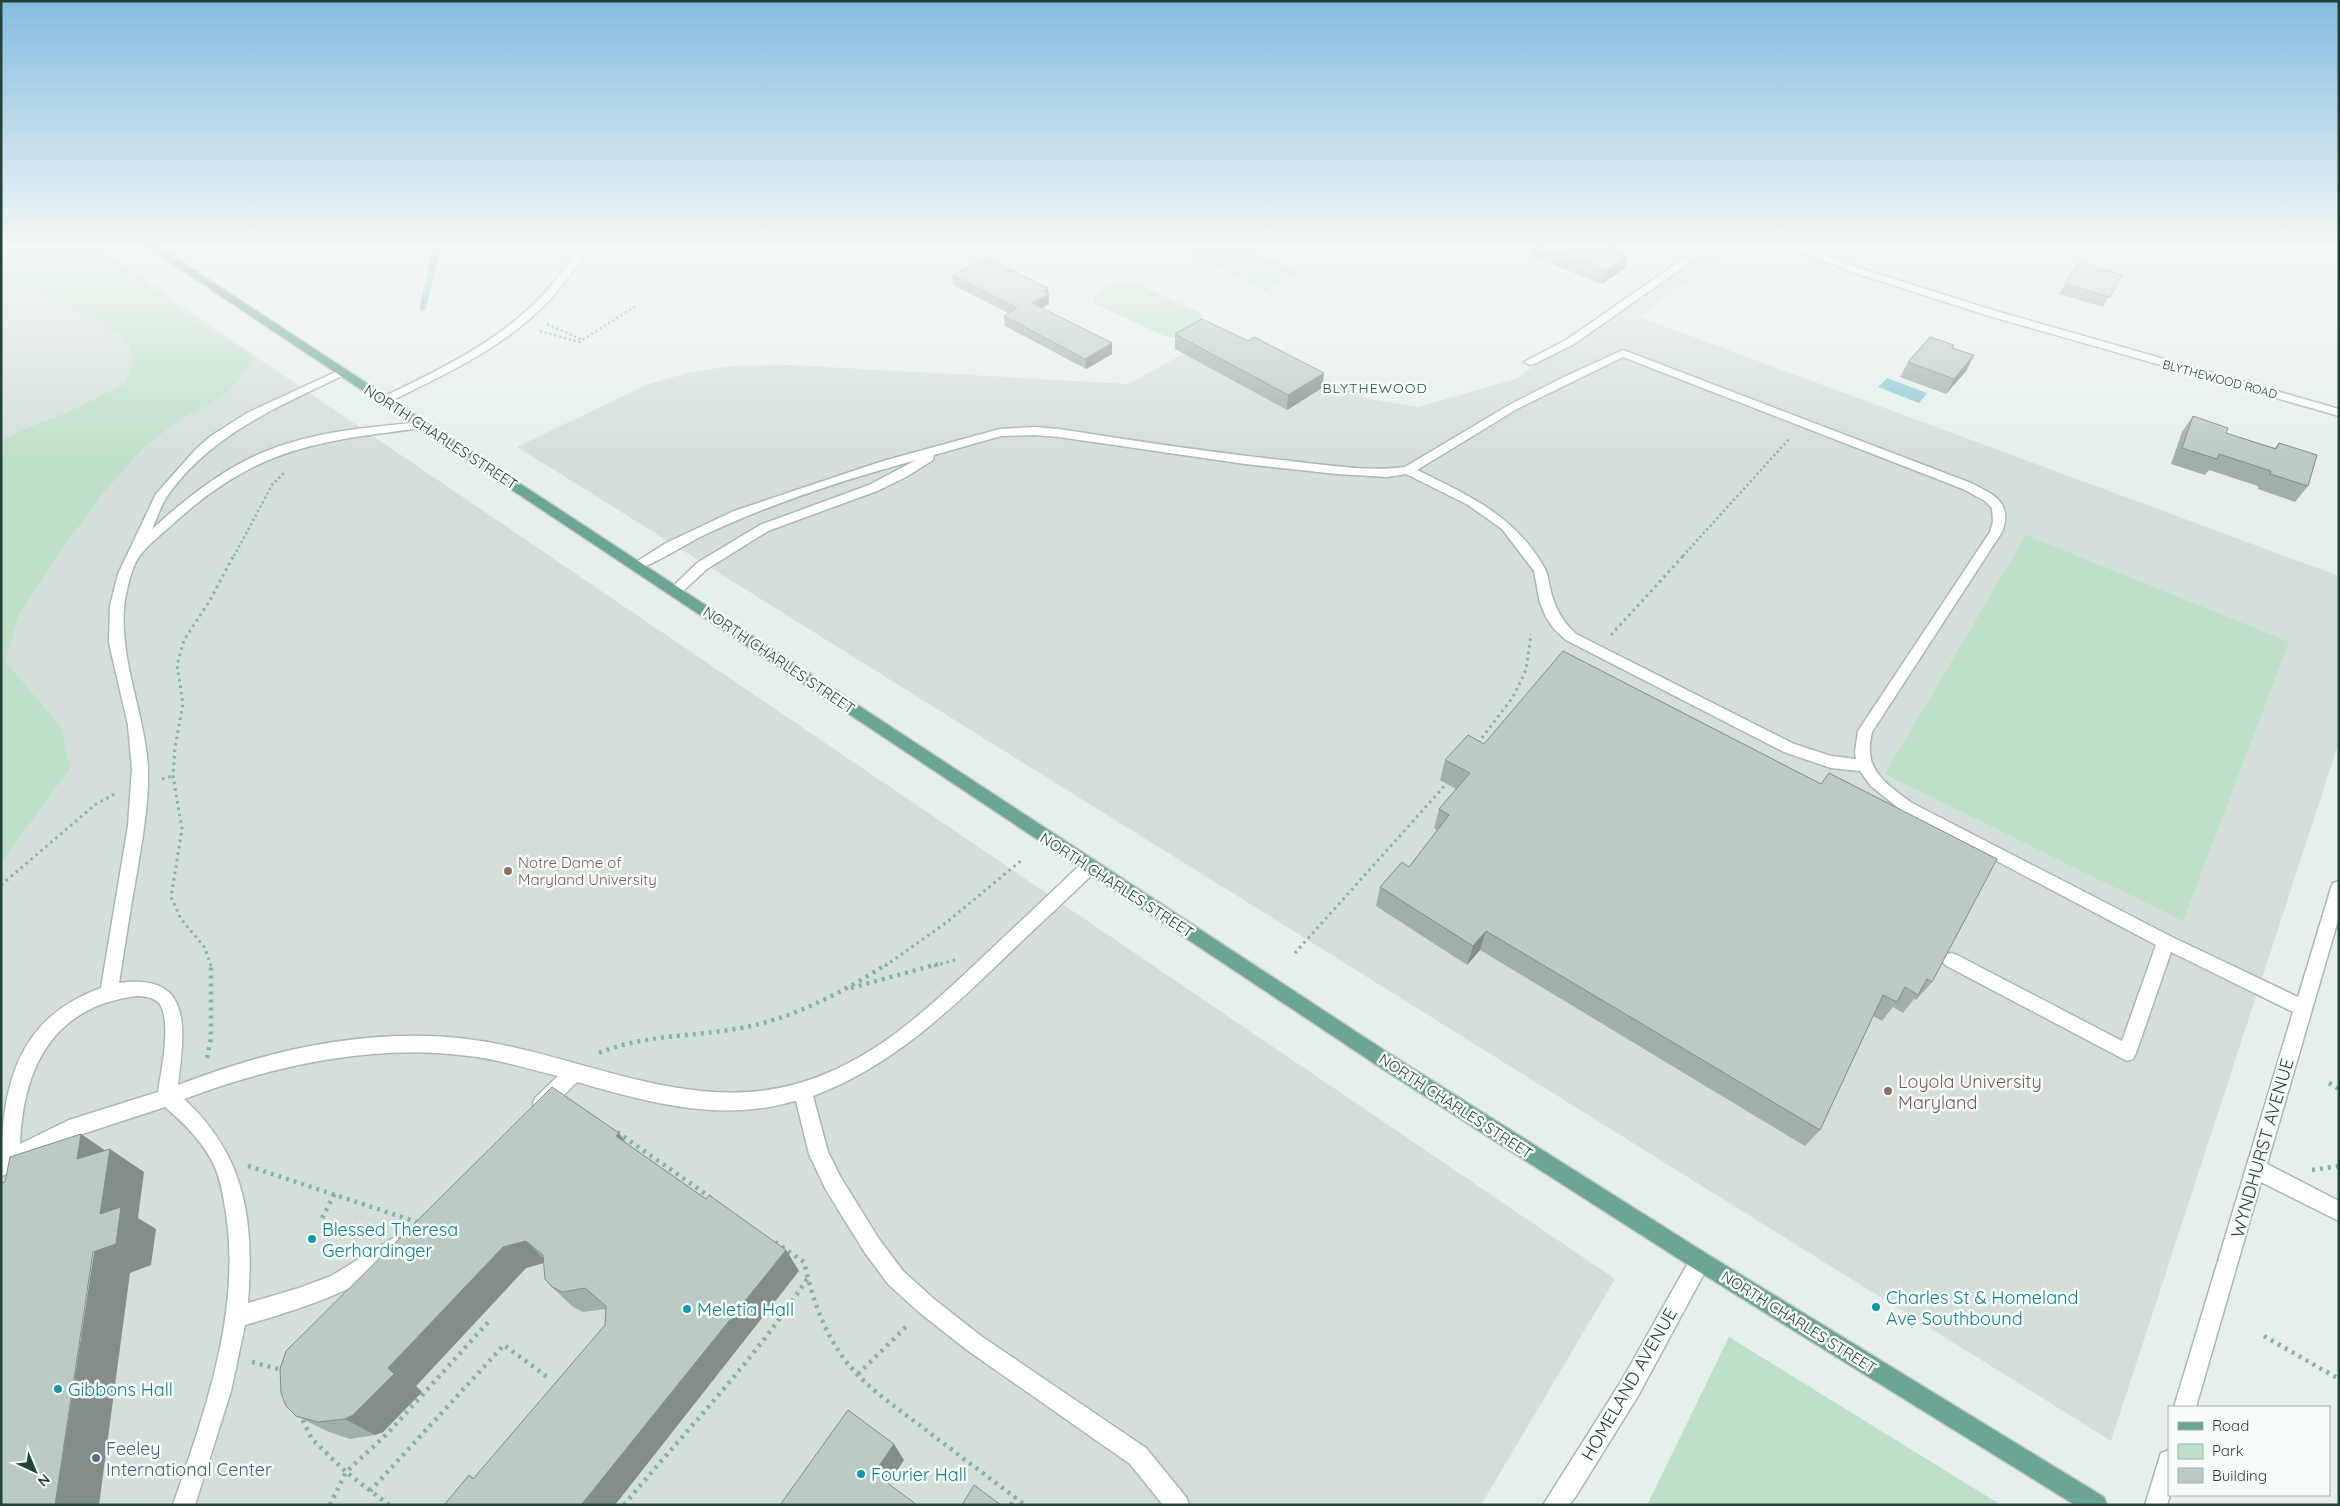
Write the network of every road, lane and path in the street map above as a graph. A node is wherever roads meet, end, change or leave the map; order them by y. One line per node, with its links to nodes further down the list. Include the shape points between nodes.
1 (255, 315): 12 (main road, NORTH CHARLES STREET)
2 (529, 315): 7 (street)
3 (536, 315): 8 (path)
4 (622, 315): 10 (path)
5 (1609, 315): 11 (street)
6 (2000, 315): 14 (street, BLYTHEWOOD ROAD)
7 (509, 330): 9 (path); 13 (street, via 447,368)
8 (556, 330): 9 (path); 10 (path)
9 (552, 333): 10 (path, via 579,342)
10 (583, 340)
11 (1530, 362)
12 (342, 372): 13 (main road, NORTH CHARLES STREET); 20 (street, via 251,416 200,452 162,494)
13 (385, 400): 16 (main road, NORTH CHARLES STREET)
14 (2339, 412)
15 (1804, 423): 19 (street, via 1623,354 1520,403); 24 (path); 26 (street, via 1967,486 1989,497 1999,508 2002,519 1865,731 1862,752)
16 (424, 425): 20 (street, via 313,440 258,458 198,496); 21 (main road, NORTH CHARLES STREET)
17 (939, 451): 19 (street, via 980,437 1035,431 1337,470 1387,473); 21 (street, via 886,464 738,514); 22 (street, via 873,488 764,528 702,566)
18 (291, 467): 43 (path, via 272,485 209,602 184,640 177,665 183,704 173,776 182,829 171,897 180,919 205,948 211,964 211,1038)
19 (1408, 470): 24 (street, via 1472,502 1506,526 1540,571 1547,603 1559,626 1571,637)
20 (135, 552): 39 (street, via 119,591 116,636 138,748 138,800)
21 (637, 566): 22 (main road, NORTH CHARLES STREET)
22 (675, 591): 30 (main road, NORTH CHARLES STREET)
23 (1531, 634): 25 (path, via 1526,670 1513,697)
24 (1597, 650): 26 (street, via 1789,748 1831,762)
25 (1477, 745)
26 (1865, 766): 34 (street, via 1876,782 1907,806)
27 (1449, 781): 35 (path)
28 (123, 791): 31 (path, via 96,804)
29 (1023, 859): 38 (path, via 911,948)
30 (1090, 867): 37 (street); 60 (main road, NORTH CHARLES STREET, via 1384,1060)
31 (1, 885)
32 (2339, 888): 33 (street, WYNDHURST AVENUE)
33 (2336, 911): 40 (street, WYNDHURST AVENUE)
34 (2166, 942): 36 (street, via 2127,1053); 40 (street)
35 (1295, 953)
36 (1951, 960)
37 (989, 962): 38 (path, via 974,954); 45 (street, via 922,1025 884,1053 850,1073)
38 (845, 990): 41 (path, via 759,1024 714,1033 678,1034 628,1042 595,1055)
39 (108, 994): 46 (street, via 134,987 153,990 167,998 173,1011); 49 (street, via 81,1004 58,1019 29,1058 18,1088)
40 (2303, 1008): 51 (street, WYNDHURST AVENUE)
41 (573, 1074): 43 (street, via 522,1058 431,1045 322,1053 274,1062); 45 (street, via 669,1095 715,1101 772,1099); 47 (street)
42 (2329, 1083): 44 (path)
43 (202, 1084): 46 (street)
44 (2339, 1089)
45 (803, 1091): 62 (street, via 819,1154 851,1214 896,1278)
46 (168, 1096): 49 (street, via 67,1130); 52 (street, via 201,1128)
47 (530, 1116)
48 (610, 1127): 55 (path)
49 (6, 1164)
50 (2339, 1166): 53 (path)
51 (2256, 1169): 56 (street); 72 (street, WYNDHURST AVENUE)
52 (225, 1170): 54 (path, via 254,1166); 63 (street, via 238,1218 240,1265)
53 (2310, 1170)
54 (335, 1193): 57 (path); 58 (path)
55 (715, 1200)
56 (2339, 1211)
57 (322, 1218)
58 (421, 1223): 63 (street, via 362,1272 293,1302)
59 (772, 1240): 61 (path, via 804,1262)
60 (1700, 1261): 84 (street, HOMELAND AVENUE, via 1630,1388); 85 (main road, NORTH CHARLES STREET)
61 (808, 1278): 68 (path, via 823,1323 839,1352); 80 (path, via 757,1352)
62 (928, 1306): 68 (path); 83 (street, via 974,1343 1138,1456)
63 (235, 1317): 77 (street, via 227,1364)
64 (491, 1319): 74 (path, via 387,1434)
65 (2264, 1336): 69 (path)
66 (248, 1361): 67 (path)
67 (284, 1370)
68 (858, 1374): 76 (path)
69 (2339, 1378)
70 (550, 1379): 75 (path, via 504,1344)
71 (298, 1405): 74 (path, via 305,1430 318,1447)
72 (2185, 1406)
73 (2168, 1464): 86 (street)
74 (346, 1472): 75 (path); 78 (path)
75 (370, 1491): 79 (path)
76 (1015, 1497): 81 (path); 82 (path)
77 (184, 1505)
78 (330, 1505)
79 (389, 1505)
80 (624, 1505)
81 (1011, 1505)
82 (1025, 1505)
83 (1178, 1505)
84 (1554, 1505)
85 (2096, 1505)
86 (2156, 1505)

